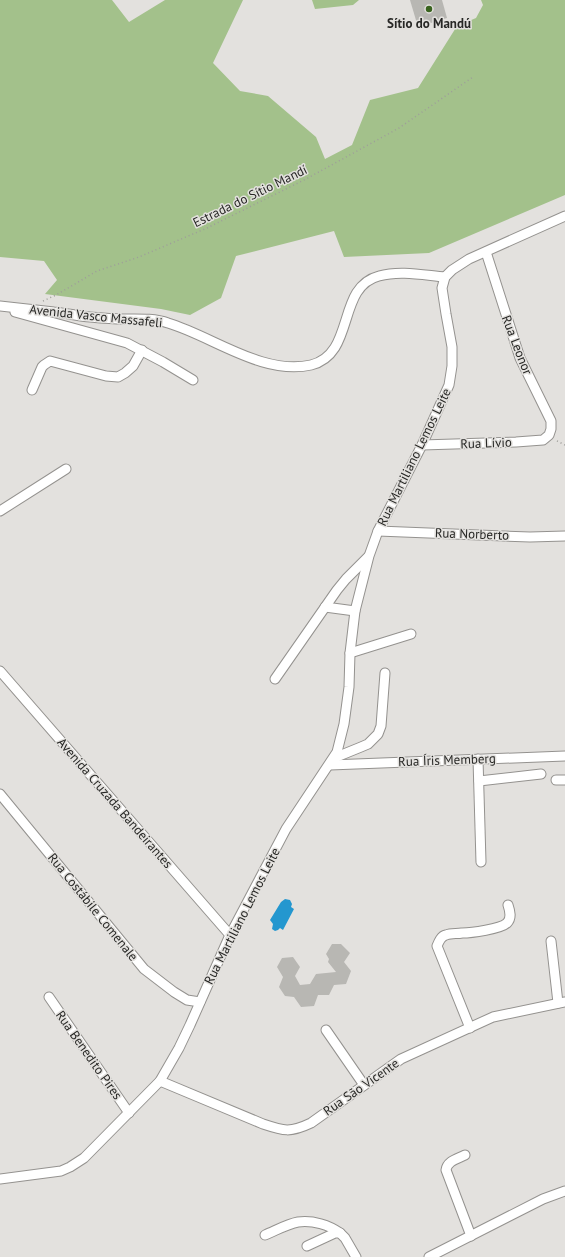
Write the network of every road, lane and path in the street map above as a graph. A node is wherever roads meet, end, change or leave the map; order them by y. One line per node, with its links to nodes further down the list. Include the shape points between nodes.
1 (473, 77): 6 (path, Estrada do Sítio Mandí, via 399,128 306,179 207,228 97,271 56,295)
2 (565, 216): 3 (street)
3 (486, 252): 4 (street, via 469,259); 10 (street, Rua Leonor, via 520,358 551,421)
4 (445, 277): 6 (street, Avenida Vasco Massafeli, via 396,273 377,276 364,283 355,295 339,340 332,352 323,361 310,365 290,366 260,362 168,322 145,318 88,317); 11 (street, Rua Martiliano Lemos Leite, via 442,288 452,347 452,366 449,384)
5 (0, 307): 6 (street, Avenida Vasco Massafeli); 7 (street, via 127,343)
6 (25, 309)
7 (142, 350): 8 (street); 9 (street, via 133,366 118,377 50,361 42,367)
8 (193, 380)
9 (32, 390)
10 (549, 436): 11 (street, Rua Lívio, via 543,440 516,442)
11 (422, 445): 14 (street, Rua Martiliano Lemos Leite)
12 (66, 468): 13 (street)
13 (0, 511)
14 (378, 531): 15 (street, Rua Norberto); 16 (street, Rua Martiliano Lemos Leite)
15 (565, 536)
16 (369, 556): 17 (street, Rua Martiliano Lemos Leite, via 346,579); 18 (street, Rua Martiliano Lemos Leite)
17 (325, 607): 18 (street); 23 (street, Rua Martiliano Lemos Leite)
18 (354, 611): 20 (street, Rua Martiliano Lemos Leite)
19 (411, 634): 20 (street)
20 (350, 654): 26 (street, Rua Martiliano Lemos Leite, via 344,724 338,752)
21 (0, 671): 32 (street, Avenida Cruzada Bandeirantes)
22 (385, 673): 26 (street, via 381,726 378,734 368,744)
23 (275, 679)
24 (565, 756): 25 (street, Rua Íris Memberg)
25 (478, 759): 26 (street, Rua Íris Memberg); 28 (street)
26 (332, 761): 32 (street, Rua Martiliano Lemos Leite, via 286,829)
27 (542, 774): 28 (street)
28 (479, 781): 30 (street)
29 (0, 794): 35 (street, Rua Costábile Comenale, via 144,969 187,1000)
30 (481, 862)
31 (508, 905): 37 (street, via 511,913 508,922 502,926 446,935 439,940 437,946)
32 (230, 935): 35 (street, Rua Martiliano Lemos Leite)
33 (551, 941): 36 (street)
34 (49, 997): 41 (street, Rua Benedito Pires)
35 (200, 1002): 39 (street, Rua Martiliano Lemos Leite, via 179,1048)
36 (562, 1002): 37 (street, Rua São Vicente, via 494,1017)
37 (470, 1028): 40 (street, Rua São Vicente, via 401,1059)
38 (326, 1030): 40 (street)
39 (160, 1081): 40 (street, Rua São Vicente, via 262,1124 288,1131 311,1123); 41 (street, Rua Martiliano Lemos Leite)
40 (364, 1086)
41 (129, 1113): 43 (street, Rua Martiliano Lemos Leite, via 84,1158 70,1167 61,1171)
42 (465, 1155): 47 (street, via 447,1164 446,1170)
43 (0, 1179)
44 (565, 1191): 47 (street, via 543,1199)
45 (340, 1233): 46 (street, via 323,1224 296,1222); 48 (street); 49 (street)
46 (265, 1235)
47 (471, 1236): 50 (street)
48 (307, 1246)
49 (356, 1257)
50 (429, 1257)

